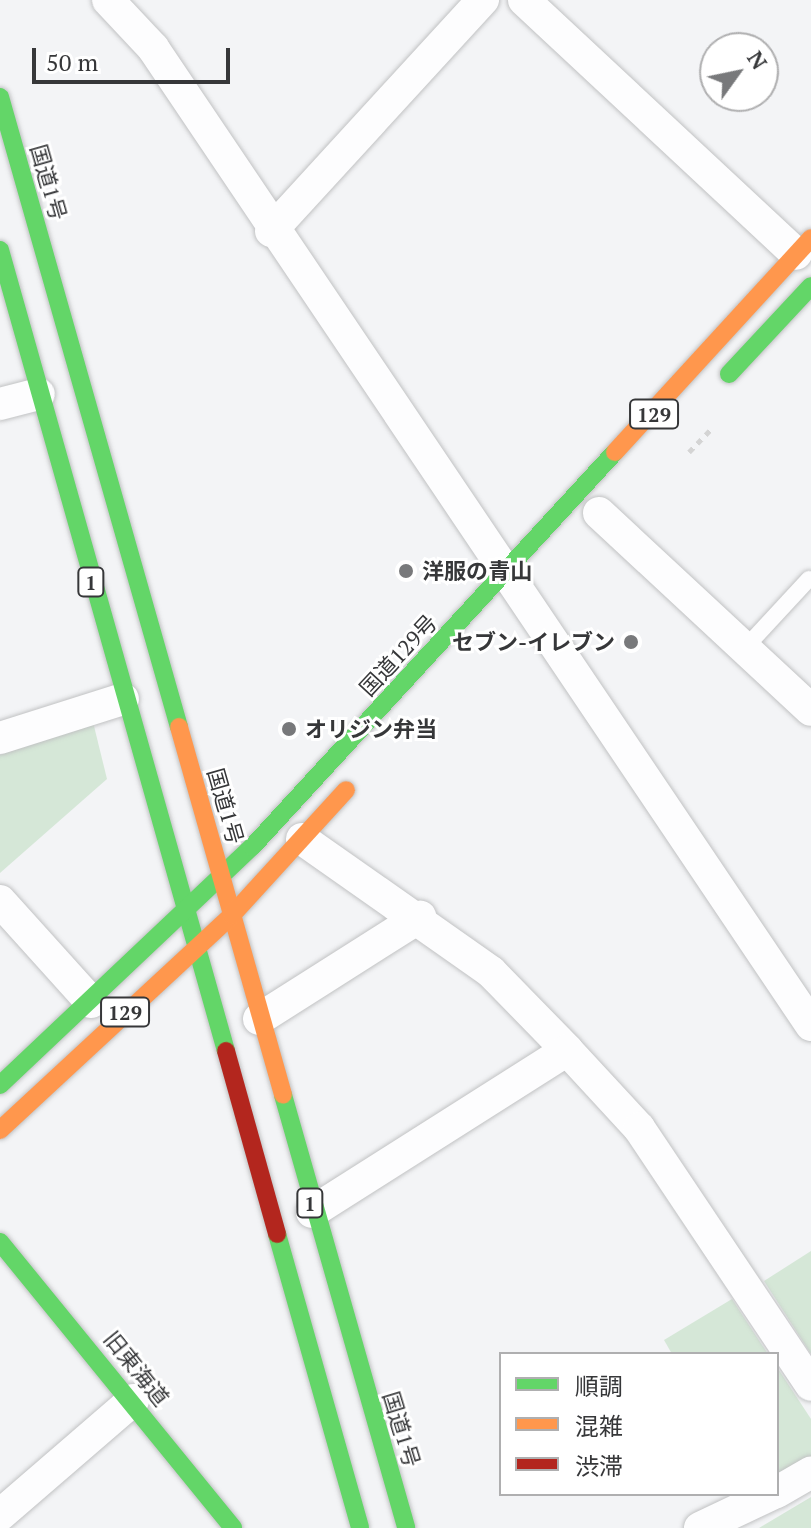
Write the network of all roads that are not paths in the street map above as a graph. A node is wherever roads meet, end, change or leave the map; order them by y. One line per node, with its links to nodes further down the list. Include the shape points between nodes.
1 (108, 0): 5 (street, via 153,48)
2 (483, 0): 5 (street)
3 (524, 0): 6 (street)
4 (0, 97): 21 (main road, 国道1号 / 1)
5 (271, 231): 14 (street)
6 (804, 246): 14 (main road, 国道129号 / 129)
7 (0, 250): 10 (main road, 1)
8 (811, 286): 9 (main road)
9 (718, 385)
10 (39, 394): 11 (street); 16 (main road, 1)
11 (0, 404)
12 (602, 510): 15 (street)
13 (809, 579): 15 (lane)
14 (520, 588): 21 (main road, 国道129号 / 129); 28 (street)
15 (745, 648): 17 (street)
16 (123, 699): 18 (street); 23 (main road, 1)
17 (811, 710)
18 (0, 736)
19 (365, 769): 20 (main road, 129)
20 (302, 839): 24 (main road, 129); 25 (street)
21 (221, 876): 23 (main road, 国道129号 / 129); 24 (main road, 国道1号 / 1)
22 (0, 901): 27 (street)
23 (187, 912): 26 (main road, 1); 27 (main road, 国道129号 / 129)
24 (232, 915): 26 (main road, 129); 29 (main road, 国道1号 / 1)
25 (420, 917): 29 (street); 30 (street, via 491,972)
26 (197, 947): 32 (main road, 129); 42 (main road, 1)
27 (91, 1002): 31 (main road, 国道129号 / 129)
28 (806, 1004)
29 (259, 1019): 33 (main road, 国道1号 / 1)
30 (567, 1050): 33 (street); 35 (street, via 639,1128)
31 (0, 1085)
32 (0, 1130)
33 (312, 1212): 43 (main road, 国道1号 / 1)
34 (0, 1242): 36 (main road, 旧東海道)
35 (811, 1385)
36 (133, 1400): 40 (street); 41 (main road, 旧東海道)
37 (811, 1472): 38 (street)
38 (779, 1490)
39 (768, 1496): 44 (street)
40 (0, 1515)
41 (233, 1528)
42 (360, 1528)
43 (406, 1528)
44 (700, 1528)

